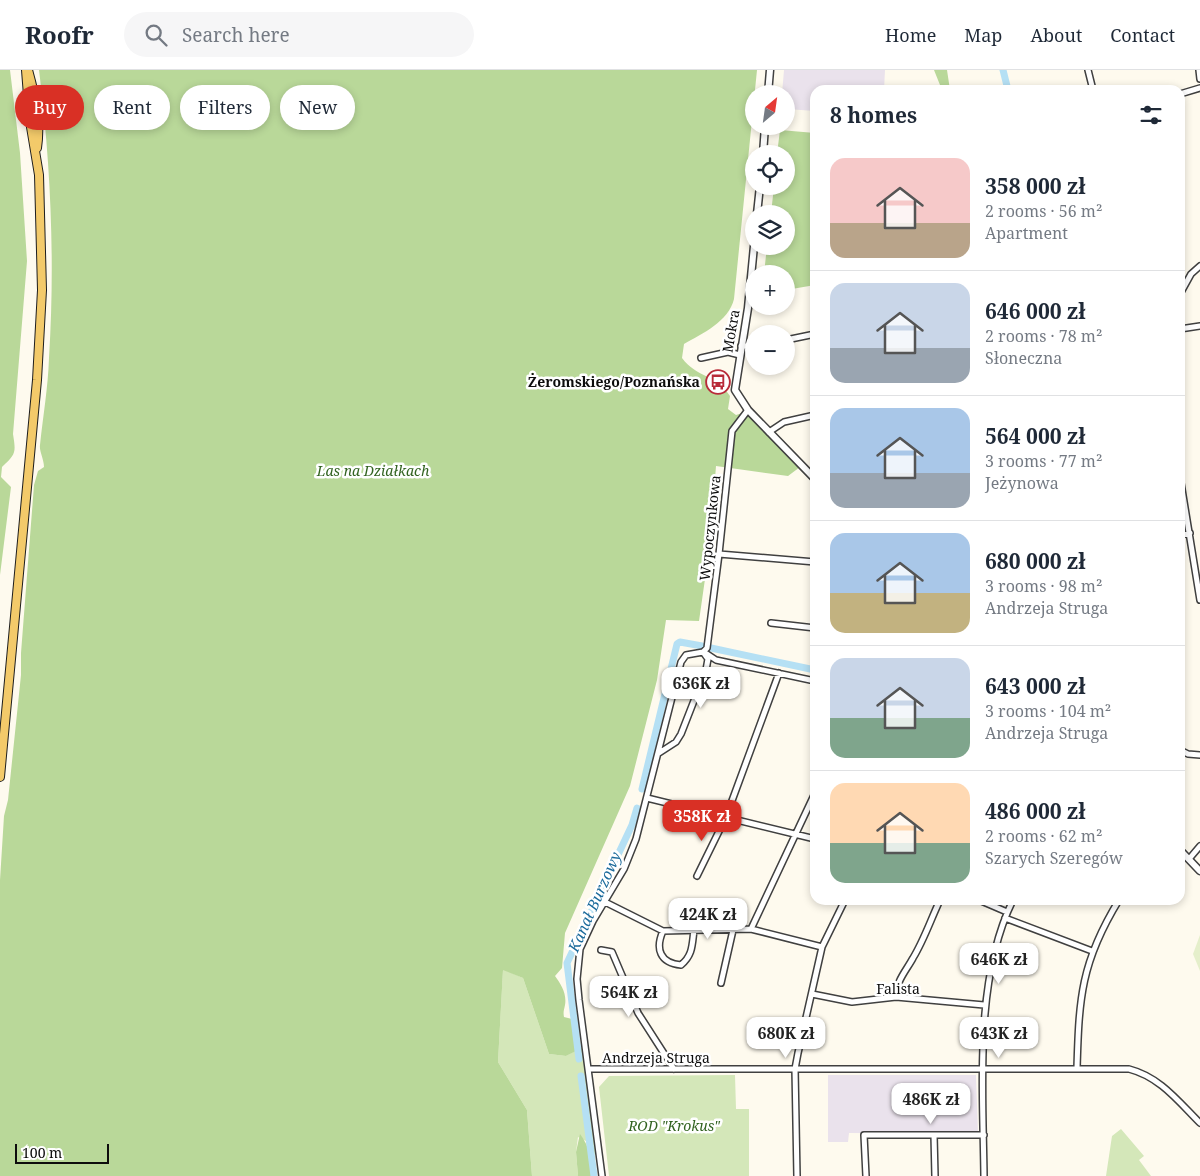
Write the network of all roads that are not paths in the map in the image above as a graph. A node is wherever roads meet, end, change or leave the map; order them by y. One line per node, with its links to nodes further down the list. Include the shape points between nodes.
1 (27, 70): 38 (main road, via 34,93 39,136 39,335)
2 (770, 70): 6 (street)
3 (1088, 70): 7 (street)
4 (1198, 70): 5 (street)
5 (1200, 79)
6 (769, 85)
7 (1092, 85)
8 (1200, 88): 9 (street)
9 (1185, 92)
10 (753, 255): 17 (street, Mokra)
11 (1200, 266): 12 (street, via 1190,274)
12 (1185, 284)
13 (1200, 326): 14 (street)
14 (1185, 328)
15 (810, 335): 16 (street)
16 (795, 338)
17 (742, 346): 18 (street, Mokra)
18 (740, 354): 19 (street, via 728,352); 20 (street, Mokra, via 735,390)
19 (701, 358)
20 (748, 410): 22 (street); 27 (street, Wypoczynkowa, via 732,430)
21 (810, 416): 22 (street, via 784,422)
22 (769, 432): 23 (street)
23 (810, 474)
24 (1185, 506): 26 (street)
25 (1185, 534): 26 (street)
26 (1190, 534): 29 (street)
27 (719, 554): 28 (street); 32 (street, Wypoczynkowa)
28 (810, 562)
29 (1200, 600)
30 (771, 623): 31 (street)
31 (810, 627)
32 (704, 652): 33 (street, via 716,660); 36 (street, Wypoczynkowa, via 708,659 706,670 681,734 676,742); 36 (street, via 686,655 681,662)
33 (779, 673): 34 (street); 41 (street)
34 (810, 680)
35 (1185, 752): 37 (street)
36 (658, 753): 39 (street)
37 (1200, 755)
38 (0, 777)
39 (647, 798): 41 (street); 49 (street, via 633,848)
40 (810, 804): 42 (street)
41 (726, 817): 42 (street); 48 (street)
42 (796, 834): 43 (street); 56 (street)
43 (810, 838)
44 (1200, 846): 46 (street)
45 (1185, 855): 46 (street)
46 (1189, 859): 47 (street)
47 (1200, 870)
48 (697, 876)
49 (605, 902): 59 (street); 68 (street, via 593,921 579,958 578,1000)
50 (843, 905): 60 (street)
51 (938, 905): 65 (street, via 914,958 900,980)
52 (988, 905): 55 (street)
53 (1011, 905): 55 (street)
54 (1116, 905): 62 (street)
55 (1006, 915): 62 (street); 66 (street)
56 (751, 929): 58 (street); 60 (street)
57 (694, 930): 58 (street); 59 (street); 59 (street, via 692,951 681,965 663,959 658,941)
58 (733, 930): 63 (street)
59 (663, 931)
60 (822, 947): 64 (street)
61 (601, 950): 69 (street, via 612,952 638,1013)
62 (1092, 951): 67 (street, via 1080,997)
63 (721, 983)
64 (812, 994): 65 (street, Falista, via 852,1002); 70 (street)
65 (896, 997): 66 (street, Falista)
66 (984, 1005): 71 (street)
67 (1077, 1068): 71 (street, Andrzeja Struga); 72 (street, Andrzeja Struga, via 1129,1069 1142,1073 1162,1085)
68 (589, 1069): 69 (street, Andrzeja Struga); 75 (street)
69 (674, 1069): 70 (street, Andrzeja Struga)
70 (795, 1069): 71 (street, Andrzeja Struga); 76 (street)
71 (983, 1069): 74 (street)
72 (1200, 1123)
73 (934, 1135): 74 (street); 77 (street, via 864,1135); 78 (street)
74 (984, 1135): 79 (street)
75 (602, 1176)
76 (797, 1176)
77 (866, 1176)
78 (935, 1176)
79 (984, 1176)

